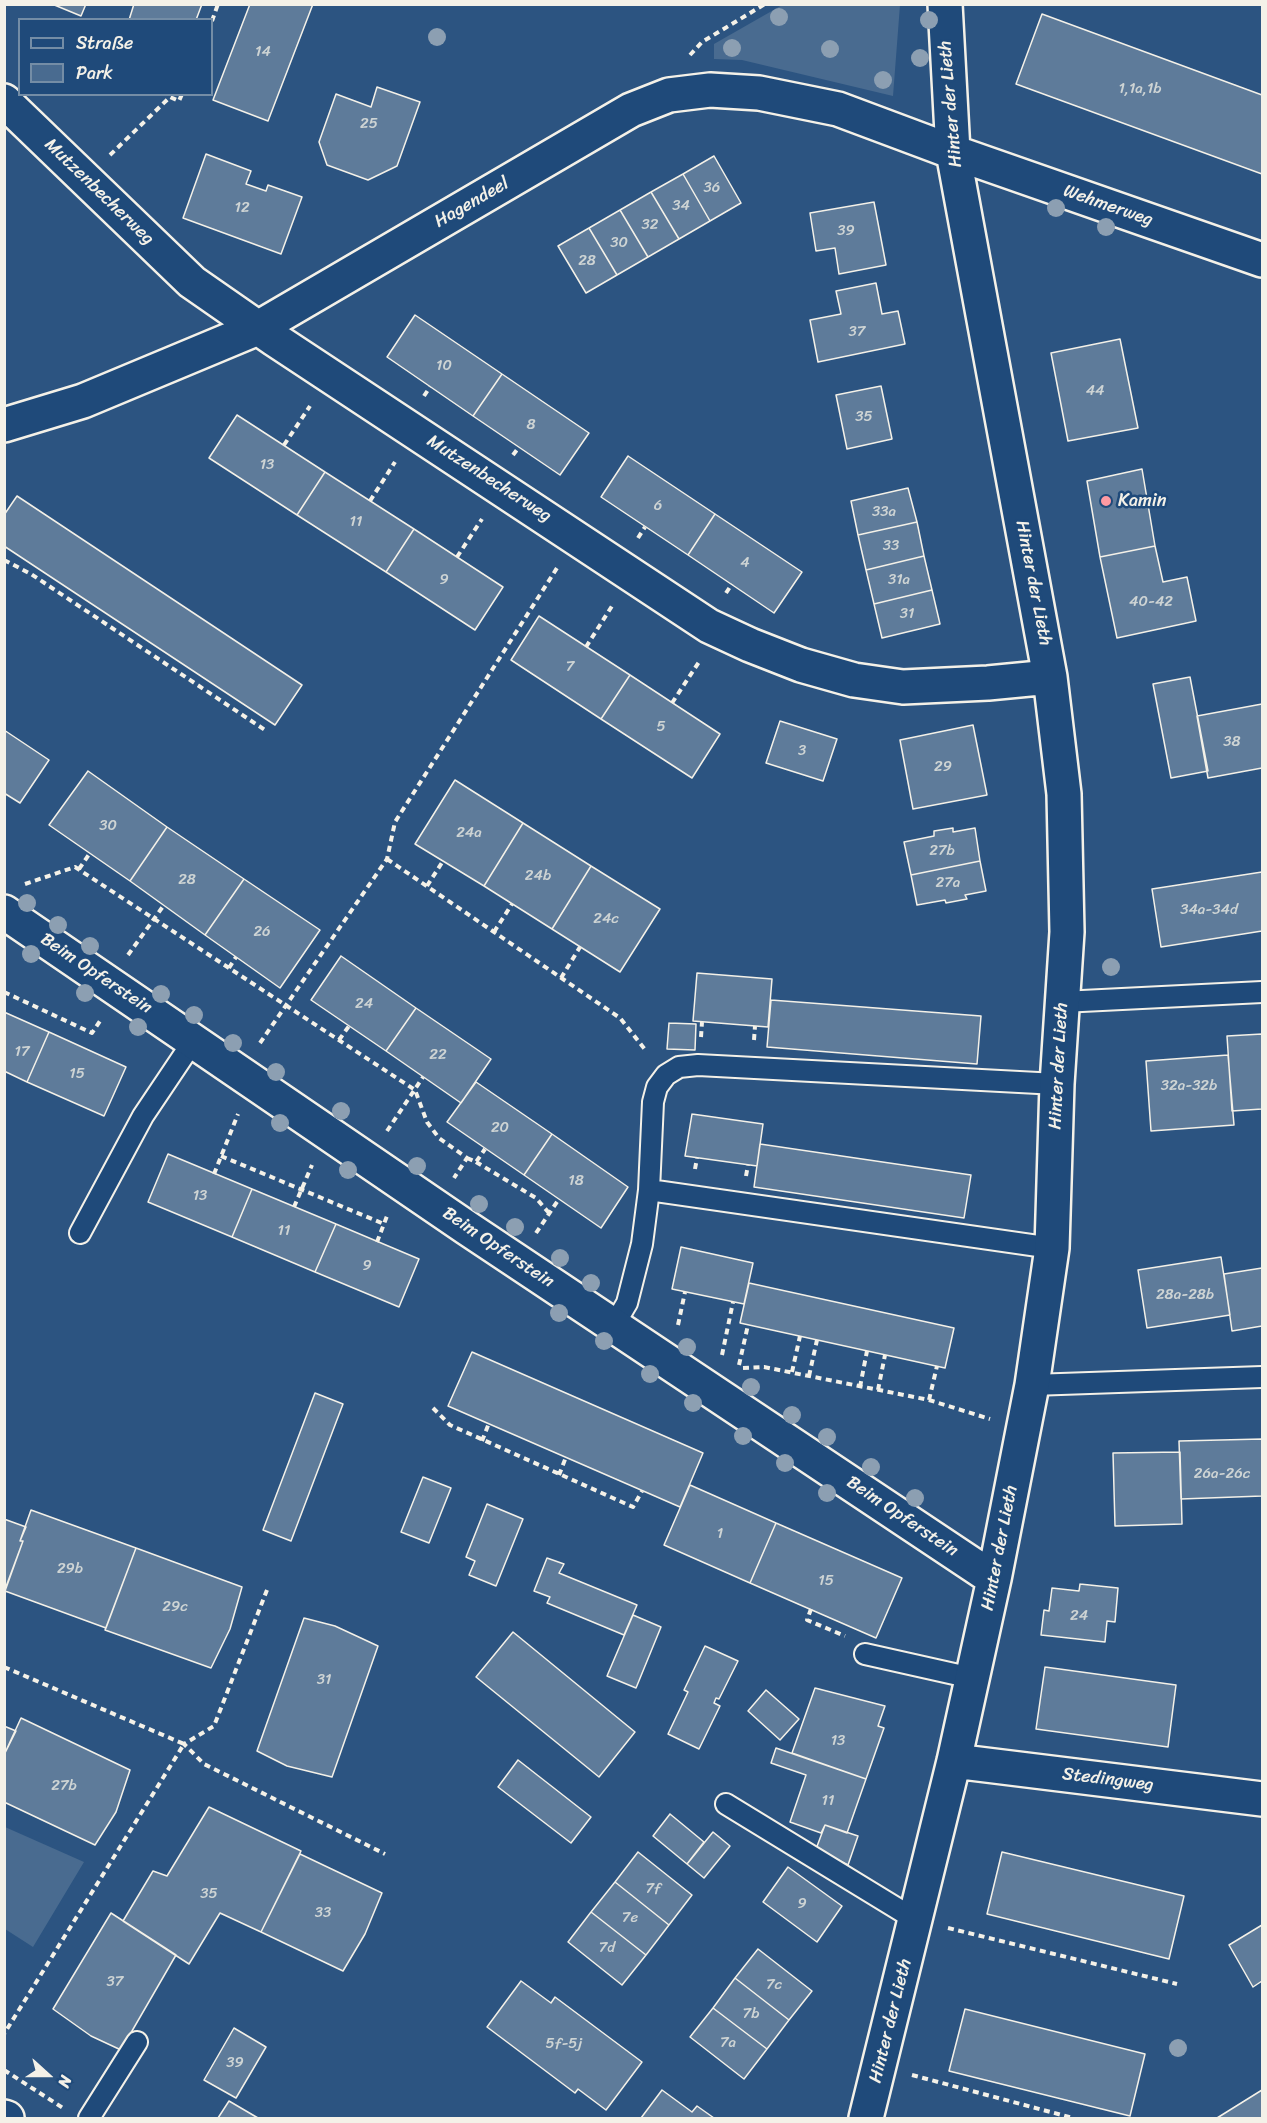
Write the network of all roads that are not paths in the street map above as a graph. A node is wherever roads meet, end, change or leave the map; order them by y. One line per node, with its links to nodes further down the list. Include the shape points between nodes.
1 (945, 4): 3 (street, Hinter der Lieth)
2 (4, 101): 5 (street, Mutzenbecherweg, via 192,282)
3 (953, 152): 4 (street, Wehmerweg); 5 (street, Hagendeel, via 838,109 793,99 710,90 669,95 631,110); 7 (street, Hinter der Lieth)
4 (1263, 260)
5 (258, 328): 6 (street, Hagendeel, via 83,401); 7 (street, Mutzenbecherweg, via 685,611 750,645 801,666 893,686)
6 (4, 425)
7 (1050, 677): 10 (street, Hinter der Lieth, via 1064,794 1067,932)
8 (10, 900): 11 (street, Beim Opferstein, via 115,987)
9 (1263, 992): 10 (lane)
10 (1062, 1002): 12 (street, Hinter der Lieth)
11 (194, 1040): 14 (lane, via 143,1116); 16 (street, Beim Opferstein)
12 (1057, 1084): 13 (lane, via 679,1067 657,1087 653,1102); 15 (street, Hinter der Lieth)
13 (649, 1190): 15 (lane); 16 (lane, via 634,1280)
14 (80, 1233)
15 (1052, 1248): 18 (street, Hinter der Lieth)
16 (614, 1325): 19 (street, Beim Opferstein)
17 (1263, 1377): 18 (lane)
18 (1032, 1385): 19 (street, Hinter der Lieth)
19 (994, 1579): 21 (street, Hinter der Lieth)
20 (866, 1654): 21 (lane)
21 (972, 1678): 22 (street, Hinter der Lieth)
22 (954, 1761): 23 (street, Stedingweg); 25 (street, Hinter der Lieth)
23 (1263, 1799)
24 (726, 1804): 25 (lane)
25 (916, 1920): 28 (street, Hinter der Lieth)
26 (137, 2042): 27 (lane)
27 (89, 2118)
28 (866, 2118)

